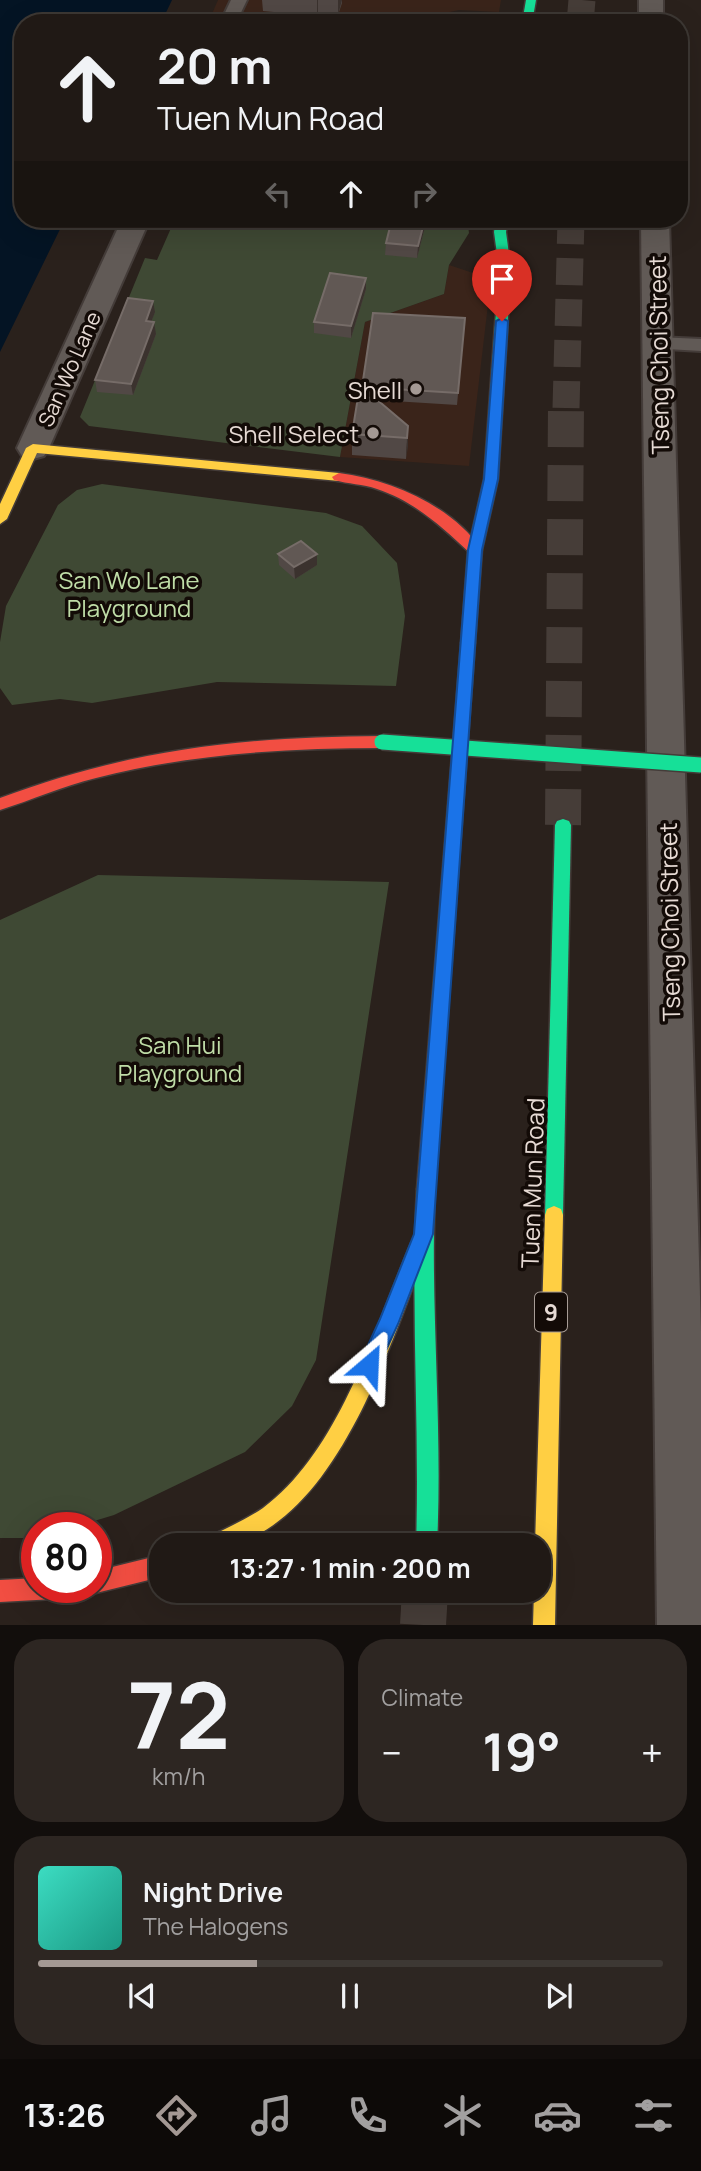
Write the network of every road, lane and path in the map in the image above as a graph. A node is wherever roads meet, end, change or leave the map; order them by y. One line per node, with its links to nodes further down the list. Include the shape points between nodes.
1 (132, 228): 6 (street, San Wo Lane)
2 (501, 228): 8 (main road, via 505,270 491,479)
3 (655, 228): 4 (street, Tseng Choi Street)
4 (657, 343): 5 (lane); 13 (street, Tseng Choi Street)
5 (701, 345)
6 (33, 448): 7 (main road, San Wo Lane); 8 (main road, via 385,485 451,526)
7 (0, 519)
8 (475, 550): 12 (main road)
9 (701, 765): 10 (main road, bridge, via 382,742 273,742 181,752)
10 (2, 799)
11 (563, 825): 20 (main road, Tuen Mun Road / 9)
12 (423, 1234): 14 (main road, via 366,1370 306,1478 279,1508); 15 (main road)
13 (689, 1309): 21 (street, Tseng Choi Street)
14 (239, 1533)
15 (428, 1533)
16 (149, 1569): 17 (main road)
17 (112, 1577)
18 (21, 1590): 19 (main road)
19 (0, 1591)
20 (544, 1625)
21 (683, 1625)

